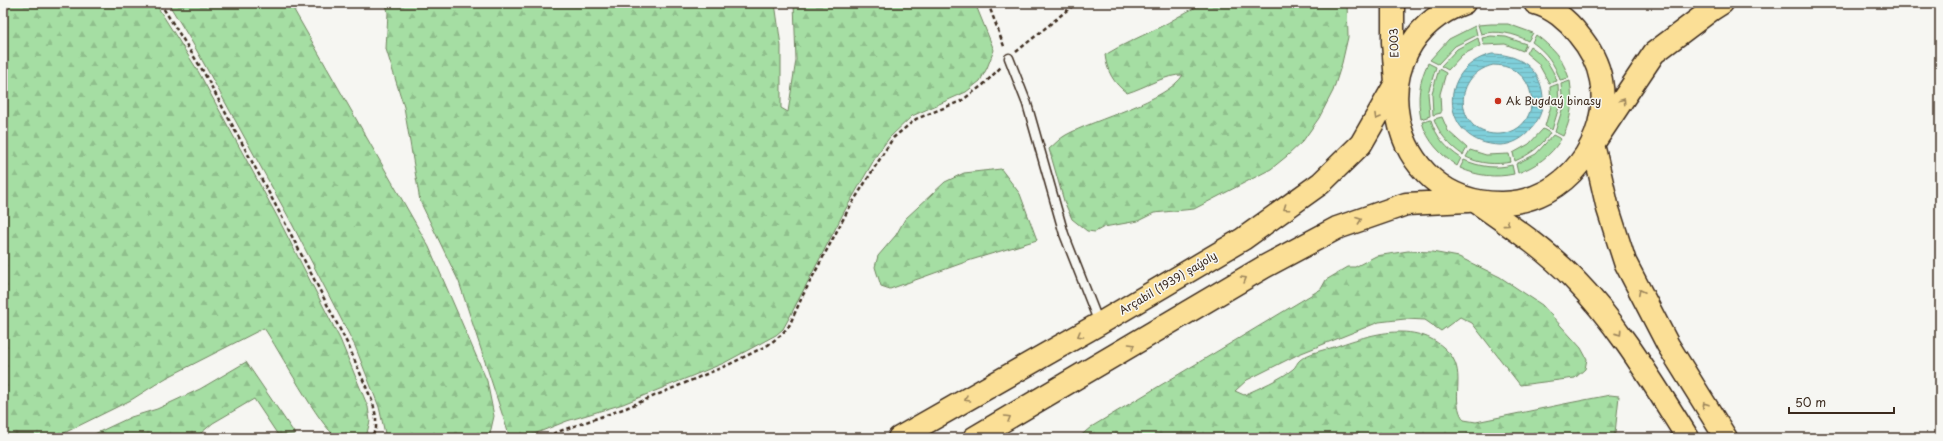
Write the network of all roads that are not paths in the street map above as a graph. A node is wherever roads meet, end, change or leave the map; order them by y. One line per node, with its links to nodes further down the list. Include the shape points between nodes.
1 (1393, 3): 6 (main road, E003, via 1392,42)
2 (1464, 3): 6 (main road, E003, via 1449,8 1424,28 1406,53)
3 (1535, 3): 7 (main road, E003, via 1569,23 1590,49 1601,80 1602,112)
4 (1722, 3): 7 (main road, one-way to 4, via 1654,53)
5 (1009, 58): 9 (lane, via 1027,104 1064,234)
6 (1396, 83): 8 (main road, E003, via 1396,114 1400,129 1405,144 1422,170 1446,189); 9 (main road, Arçabil (1939) şaýoly, one-way to 9, via 1361,144 1321,183 1243,239)
7 (1593, 144): 8 (main road, E003, via 1577,168 1550,189 1531,198 1503,203); 13 (main road, one-way to 7, via 1668,345 1625,262 1608,209)
8 (1475, 201): 11 (main road, one-way to 8, via 1264,267 1337,228 1406,204); 12 (main road, one-way to 12, via 1543,250 1573,278 1608,317)
9 (1099, 324): 10 (main road, Arçabil (1939) şaýoly, one-way to 10)
10 (899, 438)
11 (974, 438)
12 (1688, 438)
13 (1726, 438)

